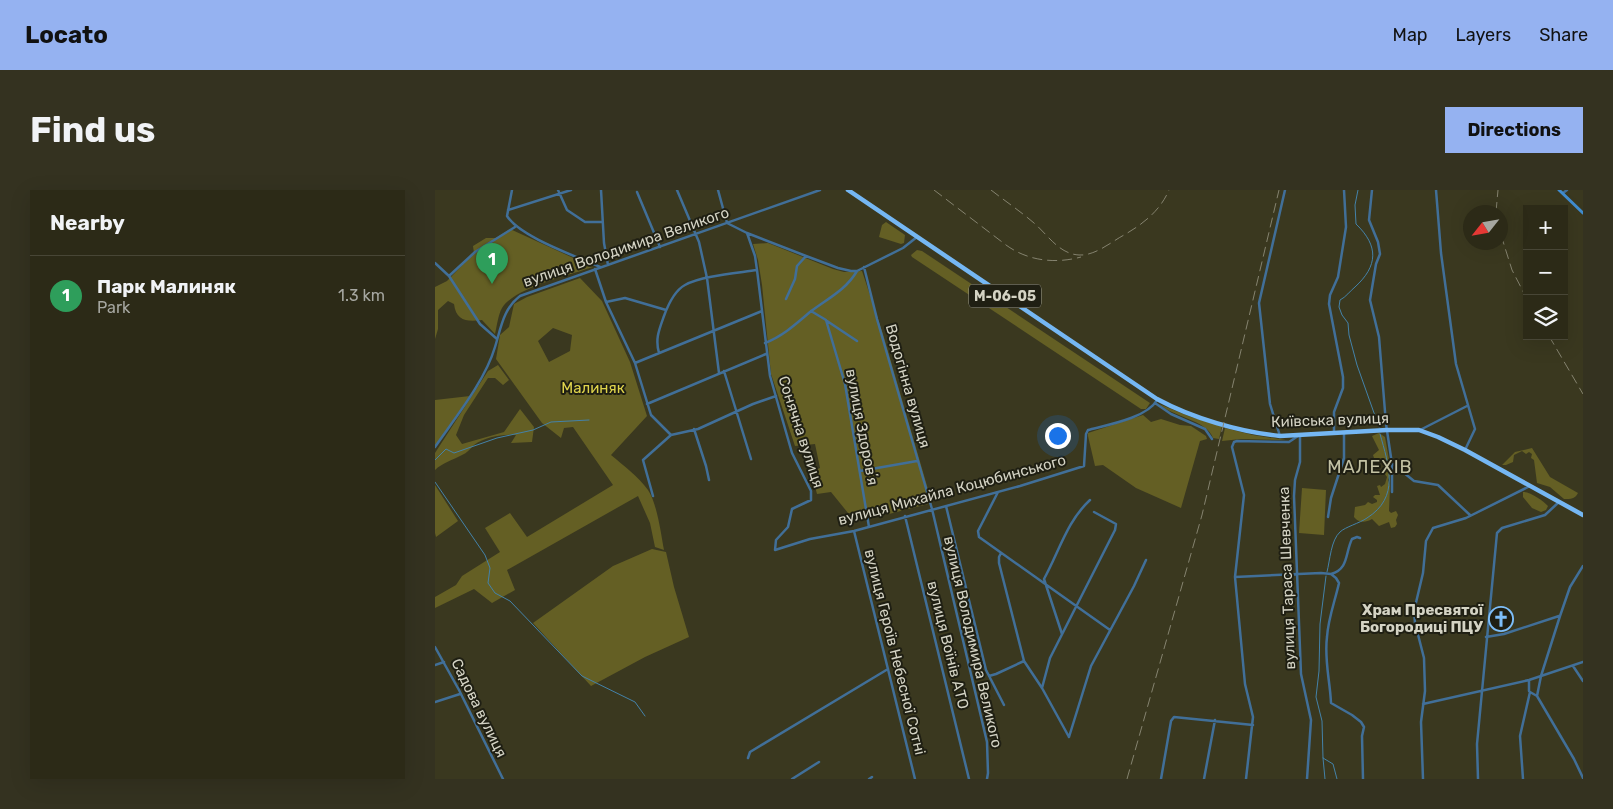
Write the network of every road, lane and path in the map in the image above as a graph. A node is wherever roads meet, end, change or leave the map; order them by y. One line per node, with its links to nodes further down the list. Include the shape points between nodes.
1 (512, 190): 17 (street)
2 (571, 190): 14 (street)
3 (601, 190): 19 (street)
4 (677, 190): 23 (street)
5 (718, 190): 20 (street)
6 (820, 190): 20 (street, вулиця Володимира Великого)
7 (848, 190): 24 (highway, М-06-05)
8 (1285, 190): 62 (street, via 1259,303 1271,404)
9 (1344, 190): 60 (street, via 1346,227 1338,277 1329,304 1343,377 1343,388 1334,412)
10 (1371, 190): 57 (street, via 1369,220 1380,254 1370,300 1379,337)
11 (1436, 190): 54 (street, via 1453,344)
12 (1559, 190): 16 (street)
13 (1567, 190): 16 (street)
14 (558, 192): 17 (street); 19 (street, via 567,210 585,222)
15 (637, 192): 25 (street)
16 (1563, 194): 18 (street)
17 (508, 210): 21 (street, via 507,216)
18 (1583, 213)
19 (602, 222): 28 (street)
20 (727, 223): 22 (street); 23 (street, вулиця Володимира Великого)
21 (516, 226): 29 (street, via 522,232); 34 (street, via 475,252)
22 (747, 233): 26 (street); 32 (street, Сонячна вулиця)
23 (695, 234): 25 (street, вулиця Володимира Великого); 35 (street)
24 (917, 237): 30 (street, via 903,248); 52 (highway, Київська вулиця / М-06-05)
25 (660, 247): 28 (street, вулиця Володимира Великого)
26 (806, 256): 33 (street); 36 (street, via 797,266)
27 (435, 263): 34 (street)
28 (608, 265): 29 (street, вулиця Володимира Великого)
29 (601, 267): 31 (street, вулиця Володимира Великого)
30 (864, 267): 33 (street); 68 (street, Водогінна вулиця)
31 (595, 269): 37 (street); 43 (street, вулиця Володимира Великого, via 520,296 506,310)
32 (757, 270): 35 (street); 39 (street, Сонячна вулиця)
33 (857, 271): 40 (street, via 851,282)
34 (449, 276): 43 (street, via 480,324)
35 (707, 278): 38 (street, via 685,285 675,294); 42 (street)
36 (786, 299)
37 (606, 302): 38 (street, via 625,298); 48 (street)
38 (666, 310): 46 (street, via 657,334)
39 (762, 311): 42 (street); 45 (street, Сонячна вулиця)
40 (811, 311): 41 (street); 45 (street, via 784,333)
41 (826, 320): 44 (street); 70 (street, вулиця Здоровʼя, via 845,384)
42 (714, 332): 46 (street); 50 (street)
43 (497, 340): 65 (street, вулиця Володимира Великого, via 482,375)
44 (857, 341)
45 (765, 343): 47 (street, Сонячна вулиця)
46 (659, 353): 48 (street)
47 (766, 354): 49 (street); 51 (street, Сонячна вулиця)
48 (635, 363): 53 (street)
49 (724, 371): 50 (street); 55 (street)
50 (719, 373): 53 (street)
51 (776, 396): 55 (street); 88 (street, Сонячна вулиця, via 793,453 811,491 811,500 792,509 788,527 776,540)
52 (1157, 401): 62 (highway, Київська вулиця / М-06-05, via 1198,417); 64 (street, via 1171,414 1205,429); 73 (street, вулиця Михайла Коцюбинського, via 1143,414 1088,430 1084,466)
53 (647, 404): 61 (street, via 651,415)
54 (1467, 406): 58 (street); 66 (street, via 1475,429)
55 (737, 411): 56 (street); 67 (street)
56 (694, 429): 61 (street); 71 (street)
57 (1387, 430): 58 (highway, Київська вулиця / М-06-05); 59 (highway, Київська вулиця / М-06-05); 69 (street)
58 (1419, 430): 66 (highway, Київська вулиця / М-06-05)
59 (1344, 433): 60 (highway, Київська вулиця / М-06-05); 84 (street, via 1344,458)
60 (1333, 434): 63 (highway, Київська вулиця / М-06-05)
61 (671, 435): 75 (street, via 643,460)
62 (1280, 436): 63 (highway, Київська вулиця / М-06-05)
63 (1300, 436): 92 (street, вулиця Тараса Шевченка, via 1300,462 1294,496); 94 (street, via 1289,442 1239,441 1232,445 1244,496)
64 (1212, 439)
65 (435, 447)
66 (1465, 450): 72 (highway, Київська вулиця / М-06-05)
67 (751, 459)
68 (917, 461): 70 (street); 79 (street, Водогінна вулиця)
69 (1392, 464): 74 (street); 83 (street, via 1414,481 1438,485)
70 (860, 471): 85 (street, вулиця Здоровʼя)
71 (709, 480)
72 (1530, 486): 77 (highway, Київська вулиця / М-06-05); 83 (street)
73 (998, 492): 78 (street, вулиця Михайла Коцюбинського); 89 (street, via 978,531 979,537)
74 (1392, 492)
75 (653, 496)
76 (1090, 500): 95 (street, via 1069,527 1044,579)
77 (1559, 502): 81 (highway, Київська вулиця / М-06-05); 100 (street, via 1545,515 1502,528 1497,533)
78 (946, 506): 79 (street, вулиця Михайла Коцюбинського); 108 (street, вулиця Володимира Великого)
79 (932, 510): 82 (street, вулиця Михайла Коцюбинського); 129 (street, вулиця Володимира Великого, via 987,742)
80 (1094, 512): 96 (street, via 1115,524 1115,530)
81 (1583, 515)
82 (905, 516): 85 (street, вулиця Михайла Коцюбинського); 128 (street, вулиця Воїнів АТО)
83 (1470, 516): 119 (street, via 1433,528 1426,541 1415,611 1424,658)
84 (1328, 517)
85 (869, 526): 86 (street, вулиця Михайла Коцюбинського)
86 (854, 531): 88 (street, вулиця Михайла Коцюбинського, via 810,539); 107 (street, вулиця Героїв Небесної Сотні)
87 (1360, 538): 93 (street, via 1353,539 1343,568)
88 (775, 550)
89 (1001, 552): 95 (street); 102 (street, via 999,563)
90 (1146, 560): 98 (street)
91 (1583, 566): 97 (street, via 1570,587)
92 (1298, 574): 93 (street); 94 (street); 133 (street, вулиця Тараса Шевченка, via 1301,674 1311,720)
93 (1331, 574): 134 (street, via 1339,584 1327,636 1326,668 1331,703 1356,717 1364,727 1361,736)
94 (1235, 577): 121 (street, via 1245,684)
95 (1046, 584): 96 (street); 99 (street)
96 (1077, 606): 98 (street); 99 (street)
97 (1560, 616): 100 (street); 109 (street)
98 (1110, 630): 112 (street, via 1090,670 1069,737)
99 (1062, 634): 112 (street, via 1050,658)
100 (1486, 637): 113 (street)
101 (435, 647): 103 (street, Садова вулиця)
102 (1024, 661): 108 (street); 112 (street)
103 (444, 662): 105 (street); 115 (street, Садова вулиця)
104 (1583, 662): 106 (street)
105 (435, 665)
106 (1573, 666): 109 (street); 111 (street)
107 (888, 669): 122 (street, via 750,752); 127 (street, вулиця Героїв Небесної Сотні)
108 (989, 676): 118 (street, вулиця Володимира Великого)
109 (1541, 676): 110 (street); 116 (street)
110 (1529, 680): 113 (street); 114 (street)
111 (1583, 681)
112 (1042, 688)
113 (1482, 692): 119 (street); 136 (street, via 1477,744)
114 (1529, 692): 116 (street); 137 (street, via 1520,736)
115 (460, 694): 117 (street); 125 (street, Садова вулиця)
116 (1537, 696): 124 (street)
117 (435, 702)
118 (1004, 704)
119 (1423, 704): 135 (street)
120 (1215, 720): 121 (street); 130 (street, via 1174,717); 131 (street)
121 (1253, 725): 132 (street)
122 (748, 758)
123 (819, 762): 126 (street)
124 (1583, 778)
125 (503, 779)
126 (792, 779)
127 (915, 779)
128 (969, 779)
129 (987, 779)
130 (1161, 779)
131 (1204, 779)
132 (1246, 779)
133 (1307, 779)
134 (1363, 779)
135 (1423, 779)
136 (1478, 779)
137 (1523, 779)

